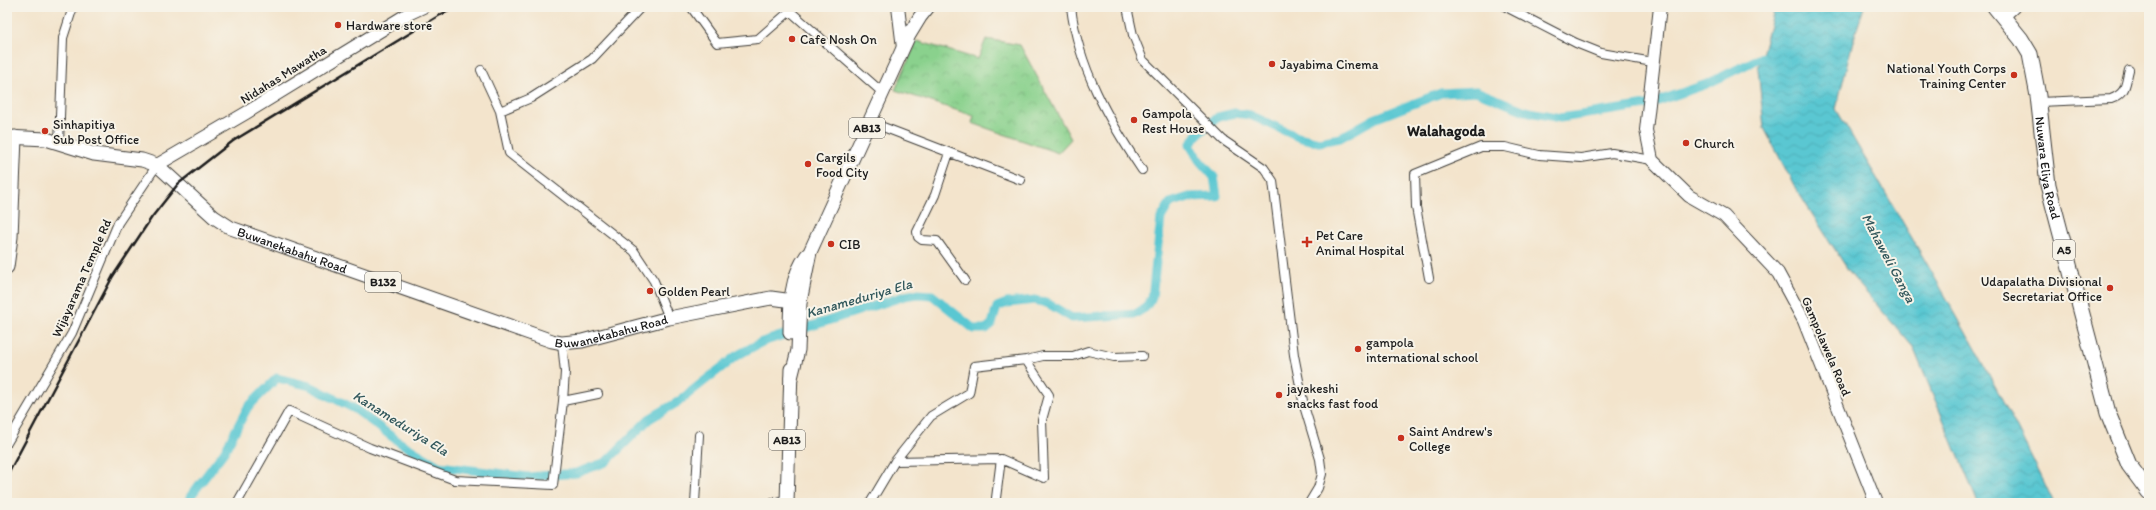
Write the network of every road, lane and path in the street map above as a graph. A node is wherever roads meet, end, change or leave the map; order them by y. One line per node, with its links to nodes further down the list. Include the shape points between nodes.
1 (73, 7): 21 (street, via 63,38)
2 (423, 7): 24 (street, Nidahas Mawatha)
3 (641, 7): 18 (street, via 592,59 531,98)
4 (692, 7): 16 (street, via 717,43 758,39 790,11)
5 (898, 7): 12 (street)
6 (928, 7): 12 (main road, AB13)
7 (1070, 7): 25 (street, via 1073,28 1091,79 1116,131)
8 (1127, 7): 48 (street, via 1133,35 1143,60 1220,137 1264,168 1273,181 1294,355 1322,474 1318,488)
9 (1506, 7): 13 (street, via 1601,53)
10 (1660, 7): 13 (street)
11 (2004, 10): 17 (highway, Nuwara Eliya Road / A5, via 2030,54)
12 (903, 48): 16 (main road, AB13)
13 (1653, 62): 23 (street, via 1646,130)
14 (481, 70): 18 (street)
15 (2129, 70): 17 (street, via 2120,96 2111,99)
16 (883, 93): 19 (main road, AB13)
17 (2039, 102): 41 (highway, Nuwara Eliya Road / A5, via 2048,185 2108,413 2129,465)
18 (500, 111): 31 (street, via 509,153 634,251 654,281)
19 (870, 122): 22 (street); 30 (main road, AB13, via 810,252 799,266)
20 (11, 137): 21 (main road, Buwanekabahu Road / B132, via 46,139); 27 (main road, B132, via 11,237)
21 (59, 143): 24 (main road, Buwanekabahu Road / B132, via 94,154 142,160)
22 (949, 153): 26 (street); 29 (street, via 935,195 917,232 922,240 937,241)
23 (1652, 160): 28 (street, via 1612,153 1581,158 1539,155 1505,147 1481,147 1415,174 1416,207); 49 (street, Gampolawela Road, via 1688,196 1724,216 1778,273 1804,321)
24 (157, 165): 32 (main road, Buwanekabahu Road / B132, via 214,217 231,228); 38 (street, Wijayarama Temple Rd, via 118,223 72,333)
25 (1142, 170)
26 (1021, 180)
27 (7, 267)
28 (1429, 278)
29 (966, 280)
30 (796, 302): 31 (main road, Buwanekabahu Road / B132, via 781,292 771,298); 43 (main road, AB13, via 788,431)
31 (669, 318): 32 (main road, Buwanekabahu Road / B132, via 582,341)
32 (562, 343): 36 (street, via 566,372)
33 (1142, 356): 34 (street, via 1114,357 1088,351 1073,356 1043,356)
34 (1026, 360): 39 (street, via 1050,395 1042,420 1044,478); 40 (street, via 974,366 969,393 931,416)
35 (598, 394): 36 (street)
36 (563, 401): 44 (street, via 554,485 455,480 353,441 289,411)
37 (699, 435): 45 (street)
38 (7, 443)
39 (1001, 459): 40 (street); 42 (street)
40 (895, 461): 47 (street)
41 (2149, 492)
42 (996, 498)
43 (787, 501): 46 (street)
44 (237, 503)
45 (695, 503)
46 (772, 503)
47 (870, 503)
48 (1309, 503)
49 (1876, 503)

